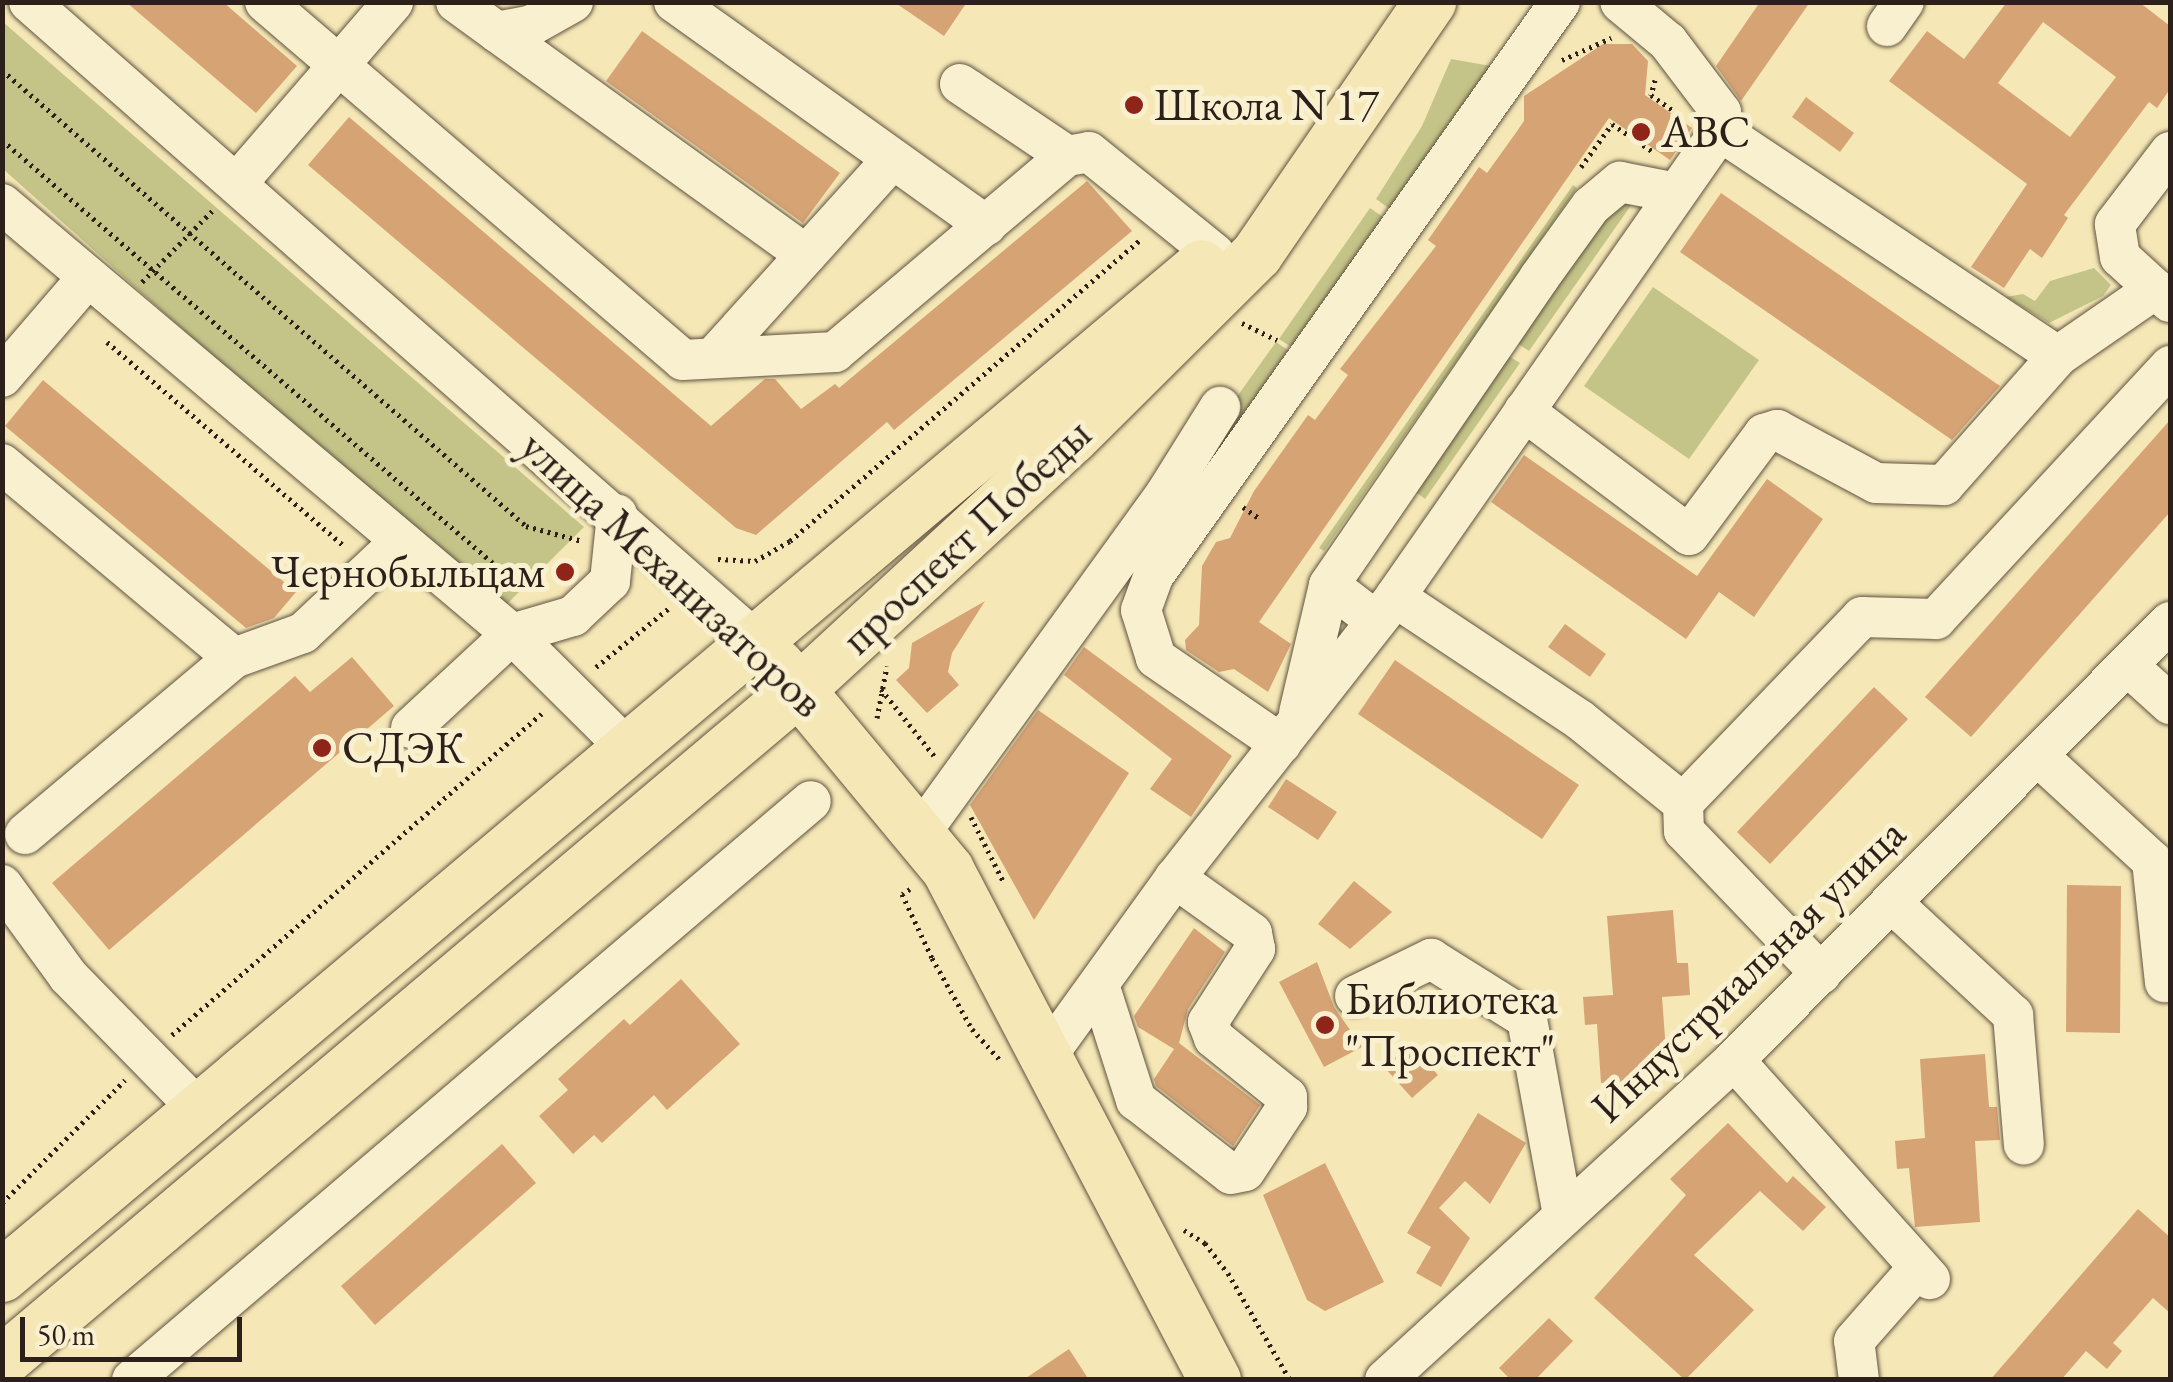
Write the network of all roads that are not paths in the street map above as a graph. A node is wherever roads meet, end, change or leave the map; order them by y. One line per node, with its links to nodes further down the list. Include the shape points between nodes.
1 (30, 2): 19 (street, улица Механизаторов)
2 (264, 2): 12 (street)
3 (393, 2): 12 (street)
4 (456, 2): 11 (street)
5 (573, 2): 11 (street, via 532,26)
6 (674, 2): 17 (street)
7 (1392, 2): 22 (main road, проспект Победы)
8 (1430, 2): 43 (main road, проспект Победы, via 1257,254 1072,438)
9 (1560, 2): 33 (street)
10 (1619, 20): 14 (street, via 1668,42 1721,112)
11 (497, 32): 23 (street)
12 (341, 68): 19 (street); 27 (street, via 683,360)
13 (960, 84): 16 (street)
14 (1720, 130): 18 (street); 26 (street)
15 (2170, 152): 25 (street, via 2115,224 2120,256)
16 (1067, 156): 21 (street); 22 (street, via 1089,152)
17 (893, 158): 21 (street); 23 (street)
18 (1673, 178): 31 (street); 36 (street, via 1620,182 1591,206)
19 (237, 183): 34 (street, улица Механизаторов)
20 (2, 204): 24 (street)
21 (986, 225): 27 (street, via 836,352)
22 (1215, 254): 40 (main road, проспект Победы)
23 (806, 255): 27 (street)
24 (88, 276): 29 (street); 35 (street)
25 (2163, 296): 26 (street)
26 (2058, 356): 31 (street, via 1944,484 1876,483 1778,430 1764,434 1688,535)
27 (713, 358)
28 (2170, 366): 50 (street, via 1936,619 1862,617)
29 (2, 377)
30 (1220, 407): 33 (street)
31 (1524, 411): 37 (street)
32 (2, 464): 41 (street)
33 (1189, 490): 46 (street, via 1140,610 1144,634 1156,658); 51 (street)
34 (617, 532): 39 (street, via 610,581 573,616); 40 (street, улица Механизаторов)
35 (401, 540): 39 (street); 41 (street, via 303,633)
36 (1329, 585): 37 (street); 46 (street)
37 (1386, 609): 46 (street); 50 (street, via 1580,720)
38 (2170, 622): 42 (street, Индустриальная улица)
39 (512, 634): 45 (street); 47 (street)
40 (756, 642): 43 (main road, улица Механизаторов); 47 (main road, проспект Победы)
41 (234, 658): 52 (street)
42 (2128, 666): 44 (street); 48 (street, Индустриальная улица)
43 (801, 688): 51 (main road, улица Механизаторов); 64 (main road, проспект Победы)
44 (2170, 704)
45 (411, 728)
46 (1289, 733): 53 (street)
47 (631, 752): 62 (main road, проспект Победы)
48 (2038, 756): 55 (street, Индустриальная улица); 57 (street, via 2152,861)
49 (811, 801): 69 (street)
50 (1683, 802): 56 (street, via 1684,832)
51 (921, 832): 60 (main road, улица Механизаторов, via 948,870)
52 (25, 834)
53 (1175, 878): 58 (street); 58 (street, via 1252,933 1254,949 1208,1022 1214,1038 1287,1097 1288,1107 1245,1171 1232,1174 1136,1100)
54 (2, 886): 63 (street, via 68,976)
55 (1892, 902): 56 (street, Индустриальная улица); 65 (street, via 2013,1015)
56 (1820, 974): 61 (street, Индустриальная улица)
57 (2166, 982)
58 (1100, 988): 60 (street)
59 (1355, 996): 66 (street, via 1430,959 1540,1009)
60 (1043, 1060): 70 (main road, улица Механизаторов)
61 (1734, 1060): 66 (street, Индустриальная улица); 72 (street, via 1925,1273 1854,1340)
62 (249, 1069): 63 (main road, проспект Победы); 64 (main road, via 280,1090)
63 (199, 1110): 67 (main road, проспект Победы)
64 (294, 1120): 68 (main road, проспект Победы)
65 (2024, 1145)
66 (1563, 1216): 71 (street, Индустриальная улица)
67 (2, 1276)
68 (2, 1362)
69 (132, 1380)
70 (1214, 1380)
71 (1386, 1380)
72 (1858, 1380)

